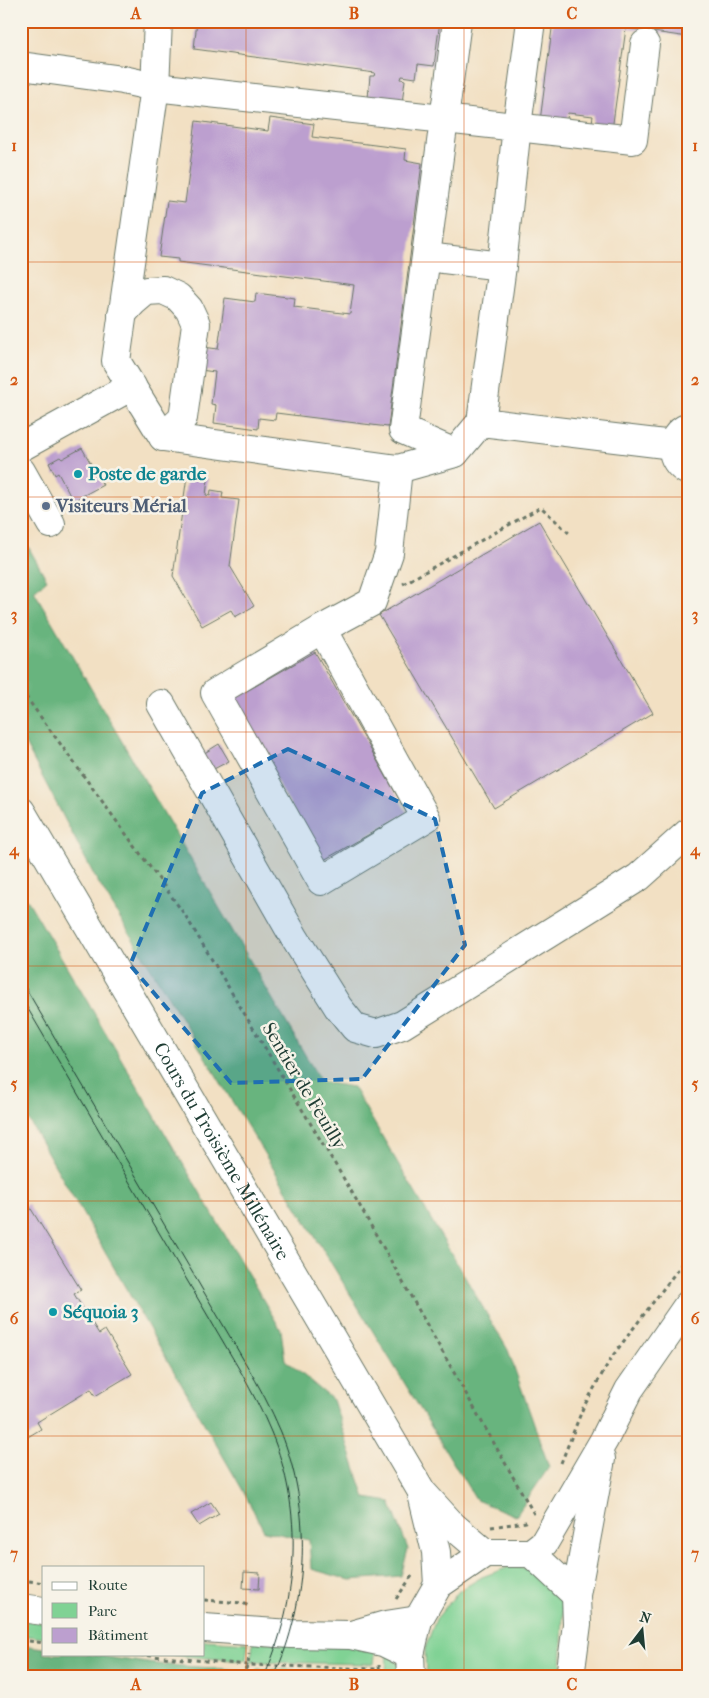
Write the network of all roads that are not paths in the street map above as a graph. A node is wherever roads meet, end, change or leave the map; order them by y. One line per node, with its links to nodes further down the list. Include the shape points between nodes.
1 (158, 21): 6 (street)
2 (457, 21): 7 (street)
3 (532, 21): 8 (street)
4 (645, 44): 8 (street, via 633,140)
5 (21, 66): 6 (street)
6 (155, 87): 7 (street); 11 (street)
7 (444, 119): 8 (street); 9 (street)
8 (517, 126): 10 (street)
9 (427, 258): 10 (street); 17 (street, via 403,430)
10 (502, 266): 13 (street)
11 (122, 314): 12 (street, via 116,360); 15 (street, via 146,290 163,290 178,297 196,324 184,418)
12 (132, 386): 15 (street); 16 (street)
13 (481, 422): 14 (street); 17 (street)
14 (680, 436): 20 (street, via 673,454 676,463)
15 (163, 437): 18 (street)
16 (21, 447)
17 (455, 453): 18 (street)
18 (398, 469): 22 (street, via 389,554 372,602)
19 (21, 471): 21 (street)
20 (688, 471)
21 (51, 524)
22 (322, 629): 22 (street, via 215,693 321,881 426,818)
23 (161, 704): 25 (street, via 294,937 338,1007 355,1028 376,1034 402,1026 639,877)
24 (21, 811): 28 (street, Cours du Troisième Millénaire)
25 (688, 833)
26 (688, 1305): 27 (street, via 629,1390)
27 (604, 1440): 30 (street, via 544,1543); 32 (street)
28 (422, 1492): 29 (street, Cours du Troisième Millénaire, via 453,1526); 31 (street, Cours du Troisième Millénaire, via 436,1552)
29 (485, 1553): 30 (street); 31 (street)
30 (531, 1553): 32 (street)
31 (438, 1585): 35 (street)
32 (576, 1595): 39 (street)
33 (21, 1608): 34 (street)
34 (42, 1611)
35 (418, 1620): 37 (street); 38 (street)
36 (205, 1628): 37 (street, via 290,1634)
37 (384, 1633): 38 (street)
38 (410, 1666)
39 (570, 1677)

